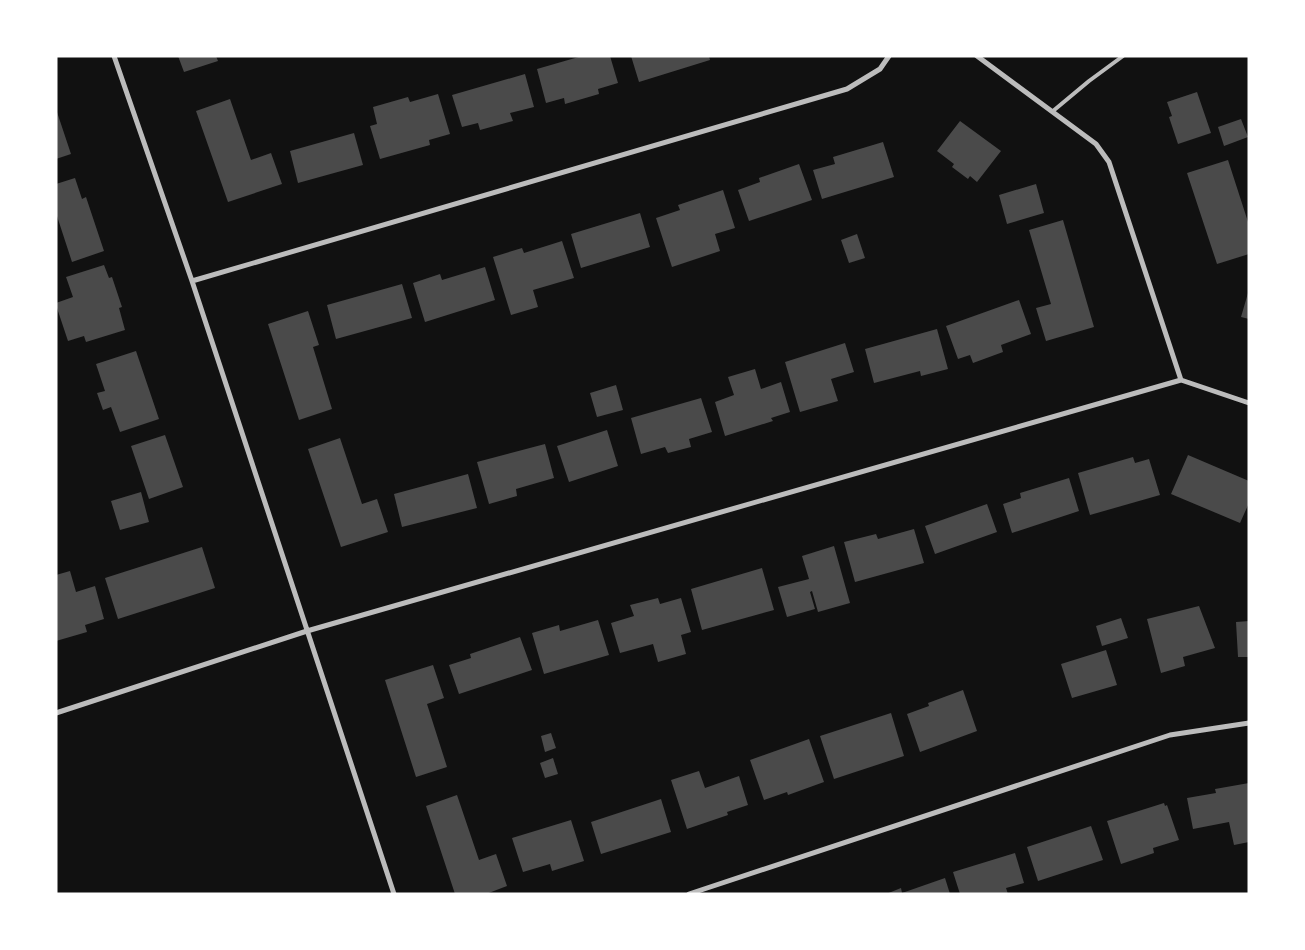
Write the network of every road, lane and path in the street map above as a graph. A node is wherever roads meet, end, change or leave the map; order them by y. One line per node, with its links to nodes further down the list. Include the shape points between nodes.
1 (114, 56): 6 (street)
2 (889, 56): 6 (street, via 880,69 847,89)
3 (977, 56): 5 (street)
4 (1123, 56): 5 (lane)
5 (1053, 112): 7 (street, via 1096,144 1109,162)
6 (192, 281): 9 (street)
7 (1181, 380): 8 (street); 9 (street)
8 (1249, 403)
9 (307, 630): 10 (street); 12 (street)
10 (56, 713)
11 (1249, 723): 13 (street, via 1170,735)
12 (394, 894)
13 (689, 894)

